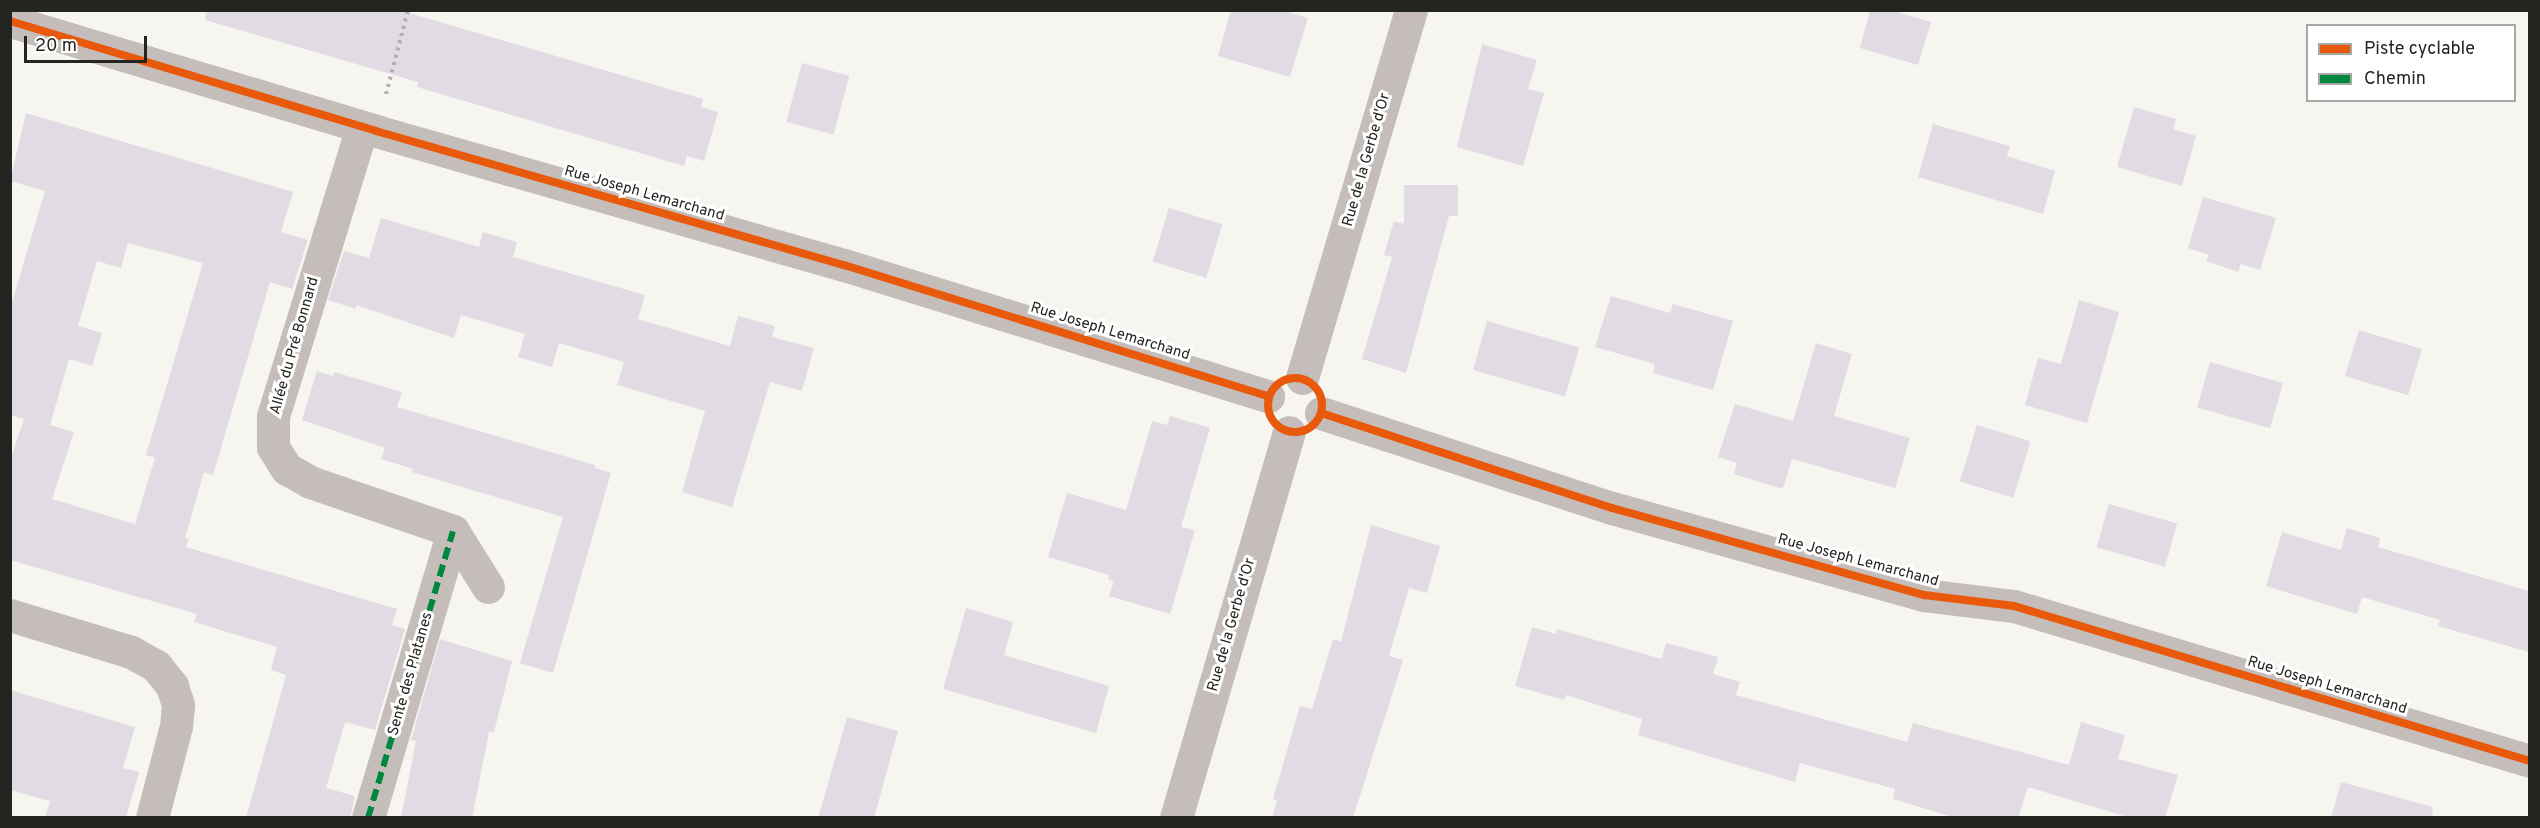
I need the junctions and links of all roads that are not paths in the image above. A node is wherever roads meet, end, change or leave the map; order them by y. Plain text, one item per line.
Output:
1 (1411, 10) edge
2 (10, 21) edge
3 (369, 129) junction
4 (1302, 378) junction
5 (1268, 396) junction
6 (1321, 413) junction
7 (1288, 432) junction
8 (453, 531) junction
9 (488, 587) dead end
10 (10, 615) edge
11 (2529, 761) edge
12 (152, 818) edge
13 (368, 818) edge
14 (1176, 818) edge

1 - 4 street, Rue de la Gerbe d'Or
2 - 3 street, Rue Joseph Lemarchand
3 - 5 street, Rue Joseph Lemarchand
3 - 8 street, Allée du Pré Bonnard
4 - 5 street
4 - 6 street
5 - 7 street
6 - 7 street
6 - 11 street, Rue Joseph Lemarchand
7 - 14 street, Rue de la Gerbe d'Or
8 - 9 street
8 - 13 street, Sente des Platanes
10 - 12 street

